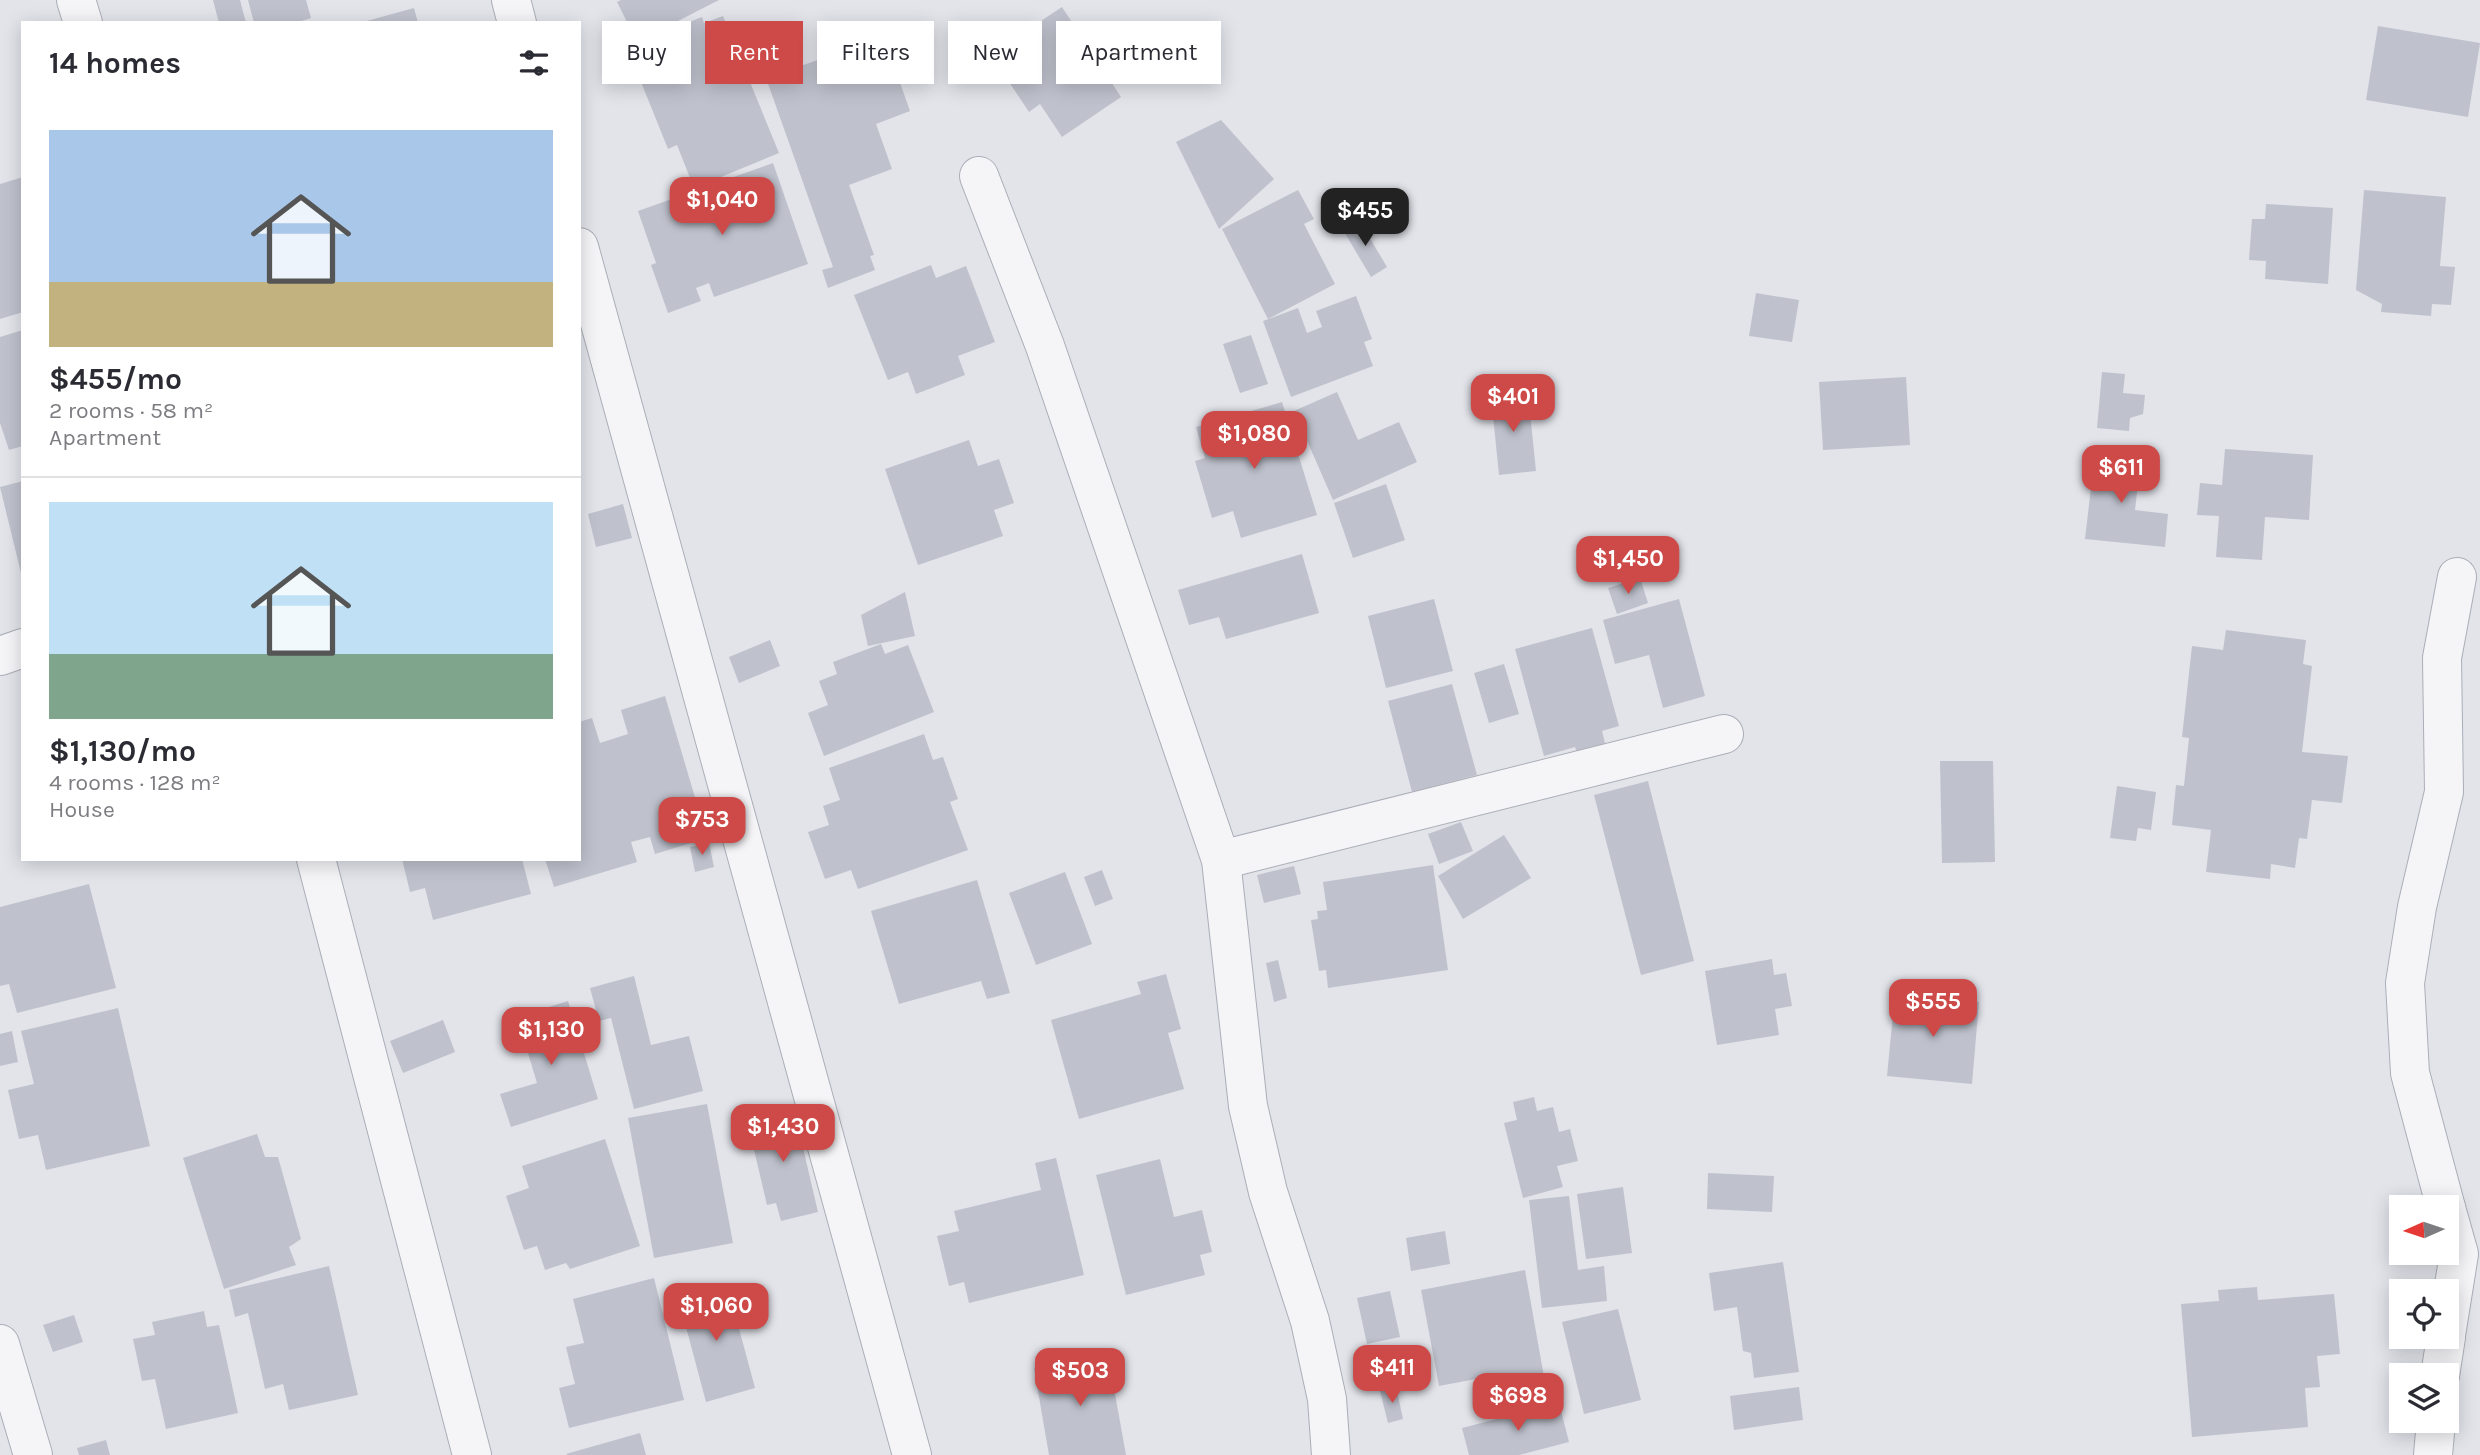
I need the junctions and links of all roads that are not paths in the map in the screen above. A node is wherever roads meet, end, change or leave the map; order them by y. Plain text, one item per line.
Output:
1 (76, 0) edge
2 (511, 0) edge
3 (82, 21) edge
4 (516, 21) edge
5 (979, 176) dead end
6 (581, 254) edge
7 (2456, 577) dead end
8 (21, 649) edge
9 (0, 656) edge
10 (1724, 734) dead end
11 (1221, 860) junction
12 (317, 861) edge
13 (2443, 1195) edge
14 (2459, 1234) edge
15 (2469, 1254) edge
16 (2459, 1290) edge
17 (0, 1344) edge
18 (2435, 1433) edge
19 (33, 1455) edge
20 (472, 1455) edge
21 (912, 1455) edge
22 (1331, 1455) edge
23 (2433, 1455) edge

1 - 3 street
2 - 4 street
5 - 11 street
6 - 21 street
7 - 13 street
8 - 9 street
10 - 11 street
11 - 22 street
12 - 20 street
14 - 15 street
15 - 16 street
17 - 19 street
18 - 23 street

